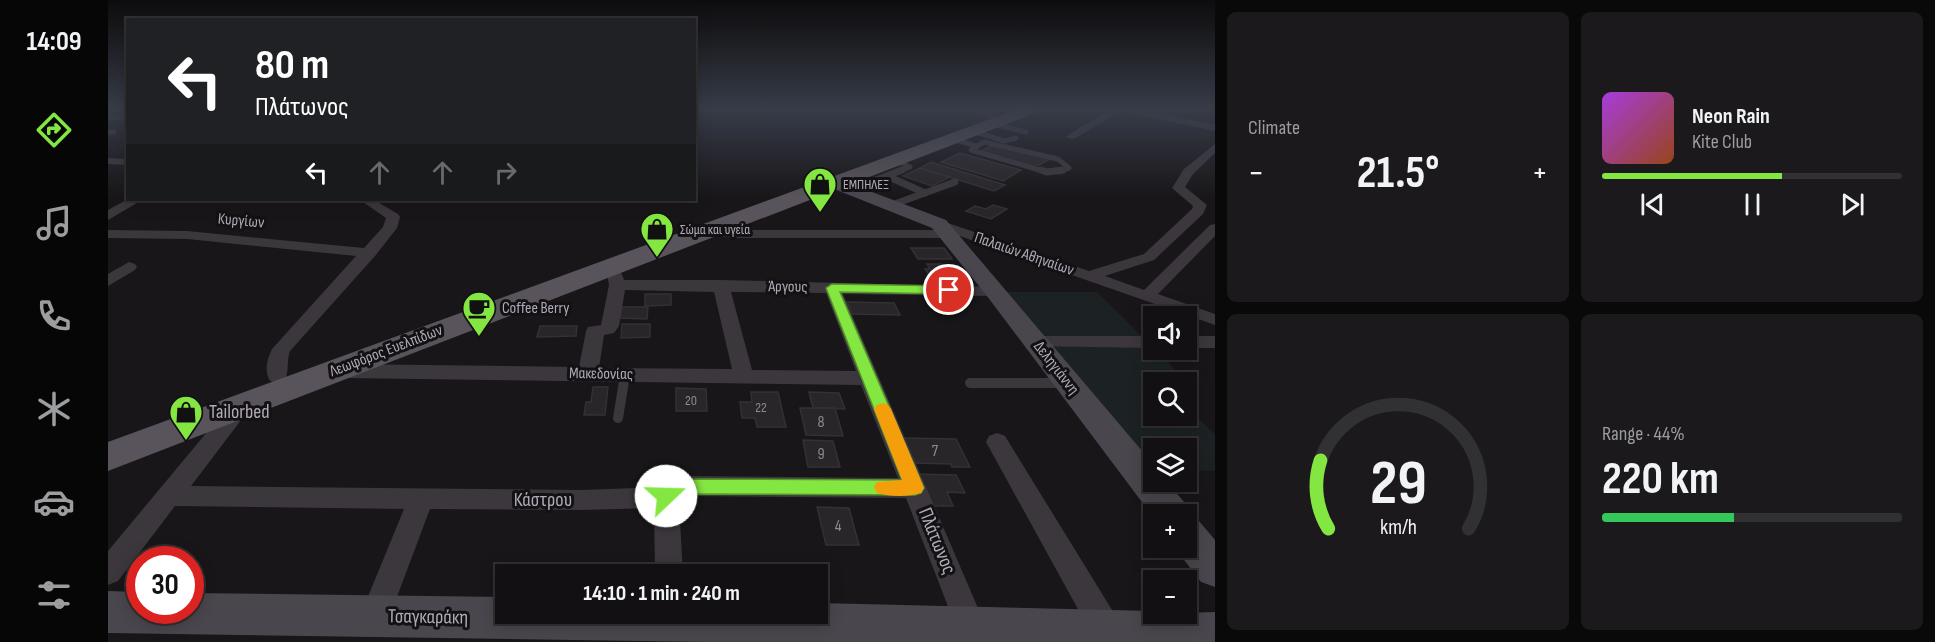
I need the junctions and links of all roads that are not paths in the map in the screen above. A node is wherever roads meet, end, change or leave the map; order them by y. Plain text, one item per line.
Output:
1 (957, 138) edge
2 (963, 138) edge
3 (980, 138) edge
4 (987, 138) edge
5 (1002, 138) edge
6 (1016, 138) dead end
7 (1215, 147) edge
8 (108, 161) edge
9 (126, 162) edge
10 (108, 170) edge
11 (884, 172) junction
12 (955, 182) dead end
13 (835, 183) junction
14 (925, 193) junction
15 (133, 201) edge
16 (368, 201) edge
17 (1208, 205) edge
18 (892, 206) junction
19 (108, 216) edge
20 (1215, 228) edge
21 (712, 229) junction
22 (943, 229) junction
23 (108, 234) edge
24 (370, 253) junction
25 (108, 267) edge
26 (616, 275) junction
27 (1089, 276) junction
28 (108, 281) edge
29 (721, 285) junction
30 (832, 288) junction
31 (995, 291) junction
32 (1147, 296) junction
33 (1215, 320) edge
34 (1036, 342) junction
35 (1143, 342) edge
36 (1197, 342) edge
37 (1215, 342) edge
38 (333, 370) junction
39 (588, 373) junction
40 (625, 375) junction
41 (743, 375) junction
42 (277, 376) junction
43 (870, 378) junction
44 (1068, 382) junction
45 (970, 383) dead end
46 (242, 405) junction
47 (618, 418) dead end
48 (108, 439) edge
49 (997, 442) dead end
50 (108, 457) edge
51 (915, 488) junction
52 (170, 496) junction
53 (666, 496) junction
54 (421, 499) junction
55 (1164, 504) edge
56 (1197, 547) edge
57 (669, 564) edge
58 (1215, 569) edge
59 (108, 572) edge
60 (108, 612) edge
61 (375, 616) junction
62 (828, 623) edge
63 (622, 624) edge
64 (972, 628) junction
65 (573, 631) edge
66 (1107, 631) junction
67 (1215, 634) edge

1 - 42 main road, Λεωφόρος Ευελπίδων
2 - 11 main road, Λεωφόρος Ευελπίδων
3 - 4 lane
5 - 6 lane
7 - 17 street
8 - 9 street
9 - 10 street
11 - 13 main road, Λεωφόρος Ευελπίδων
11 - 14 lane
12 - 14 lane
13 - 18 street, Παλαιών Αθηναίων
13 - 21 main road, Λεωφόρος Ευελπίδων
14 - 18 lane
15 - 19 street
16 - 24 street
17 - 27 street
18 - 22 street, Παλαιών Αθηναίων
20 - 32 street
21 - 22 street
21 - 26 main road, Λεωφόρος Ευελπίδων
22 - 27 street, Παλαιών Αθηναίων
22 - 31 street, Δεληγιάννη
23 - 24 street, Κυργίων
24 - 42 street
25 - 28 street
26 - 29 street, Άργους
26 - 38 main road, Λεωφόρος Ευελπίδων
26 - 39 street
27 - 32 street, Παλαιών Αθηναίων
29 - 30 street, Άργους
29 - 41 street
30 - 31 street, Άργους
30 - 43 street, Πλάτωνος
31 - 34 street, Δεληγιάννη
32 - 33 street, Παλαιών Αθηναίων
34 - 35 street
34 - 44 street, Δεληγιάννη
36 - 37 street
38 - 39 street, Μακεδονίας
38 - 46 main road, Λεωφόρος Ευελπίδων
39 - 40 street, Μακεδονίας
40 - 41 street, Μακεδονίας
40 - 47 lane
41 - 43 street, Μακεδονίας
42 - 48 main road, Λεωφόρος Ευελπίδων
43 - 51 street, Πλάτωνος
44 - 45 lane
44 - 55 street, Δεληγιάννη
46 - 50 main road, Λεωφόρος Ευελπίδων
46 - 52 street
49 - 66 street
51 - 53 street, Κάστρου
51 - 64 street, Πλάτωνος
52 - 54 street, Κάστρου
52 - 59 street
53 - 54 street, Κάστρου
53 - 57 street
54 - 61 street
56 - 58 street
60 - 61 street, Τσαγκαράκη
61 - 65 street, Τσαγκαράκη
62 - 64 street, Τσαγκαράκη
63 - 65 street, Τσαγκαράκη
64 - 66 street, Τσαγκαράκη
66 - 67 street, Τσαγκαράκη

